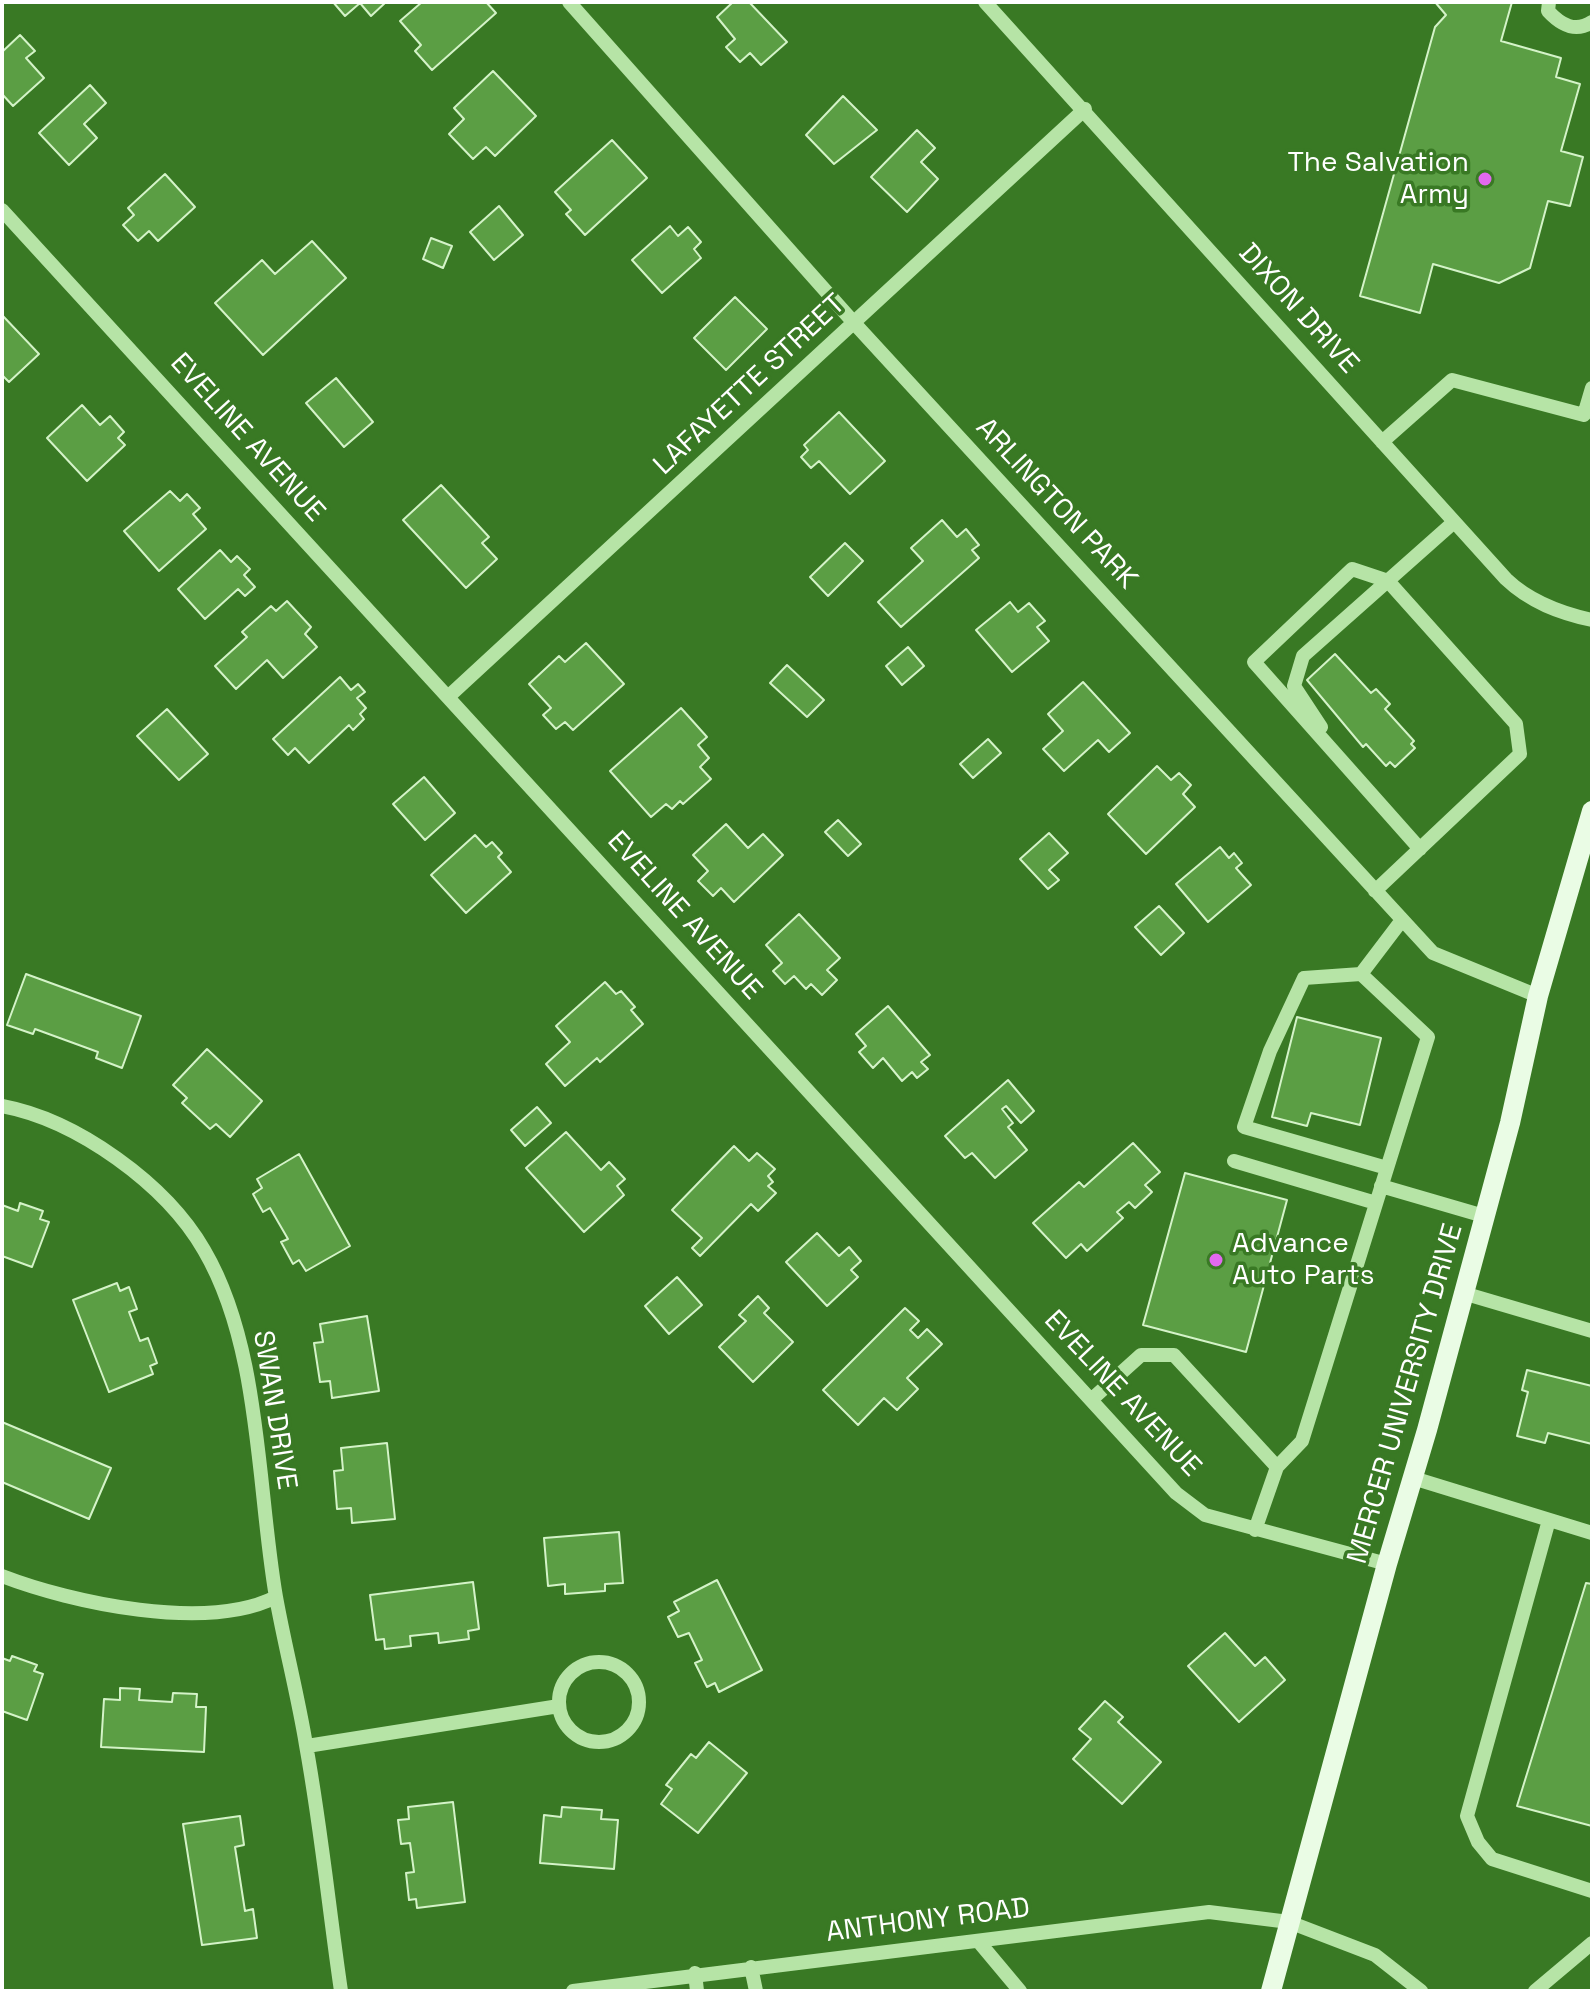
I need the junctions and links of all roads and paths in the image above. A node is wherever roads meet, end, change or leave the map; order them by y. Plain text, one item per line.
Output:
1 (569, 2) edge
2 (985, 2) edge
3 (1549, 2) edge
4 (1592, 22) edge
5 (1085, 109) junction
6 (2, 210) edge
7 (855, 324) junction
8 (1592, 388) edge
9 (1382, 442) junction
10 (1454, 522) junction
11 (1388, 581) junction
12 (1592, 620) edge
13 (448, 697) junction
14 (1349, 771) junction
15 (1592, 811) edge
16 (1420, 849) junction
17 (1375, 891) junction
18 (1402, 920) junction
19 (1361, 974) junction
20 (1538, 996) junction
21 (2, 1106) edge
22 (1234, 1161) dead end
23 (1387, 1168) junction
24 (1381, 1186) junction
25 (1376, 1203) junction
26 (1484, 1216) junction
27 (1463, 1293) junction
28 (1592, 1331) edge
29 (1091, 1400) junction
30 (1277, 1467) junction
31 (1413, 1478) junction
32 (1549, 1520) junction
33 (1255, 1530) junction
34 (1592, 1533) edge
35 (1387, 1564) junction
36 (2, 1576) edge
37 (276, 1597) junction
38 (559, 1706) junction
39 (307, 1746) junction
40 (1592, 1891) edge
41 (1289, 1922) junction
42 (979, 1942) junction
43 (1592, 1943) edge
44 (751, 1967) junction
45 (695, 1973) junction
46 (341, 1991) edge
47 (573, 1991) edge
48 (697, 1991) edge
49 (756, 1991) edge
50 (1020, 1991) edge
51 (1271, 1991) edge
52 (1421, 1991) edge
53 (1535, 1991) edge

1 - 7 street, ARLINGTON PARK
2 - 5 street, DIXON DRIVE
3 - 4 street
5 - 7 street, LAFAYETTE STREET
5 - 9 street, DIXON DRIVE
6 - 13 street, EVELINE AVENUE
7 - 13 street, LAFAYETTE STREET
7 - 17 street, ARLINGTON PARK
8 - 9 street
9 - 10 street, DIXON DRIVE
10 - 11 street
10 - 12 street, DIXON DRIVE
11 - 14 street
11 - 14 street
11 - 16 street
13 - 29 street, EVELINE AVENUE
14 - 16 street
15 - 20 main road, MERCER UNIVERSITY DRIVE
16 - 17 street
17 - 18 street, ARLINGTON PARK
18 - 19 street
18 - 20 street, ARLINGTON PARK
19 - 23 street
19 - 23 street
20 - 26 main road, MERCER UNIVERSITY DRIVE
21 - 37 street, SWAN DRIVE
22 - 25 street
23 - 24 street
24 - 25 street
24 - 26 street
25 - 30 street
26 - 27 main road, MERCER UNIVERSITY DRIVE
27 - 28 street
27 - 31 main road, MERCER UNIVERSITY DRIVE
29 - 30 street
29 - 33 street, EVELINE AVENUE
30 - 33 street
31 - 32 street
31 - 35 main road, MERCER UNIVERSITY DRIVE
32 - 34 street
32 - 40 street
33 - 35 street, EVELINE AVENUE
35 - 41 main road, MERCER UNIVERSITY DRIVE
36 - 37 street
37 - 39 street, SWAN DRIVE
38 - 38 street
38 - 39 street
39 - 46 street, SWAN DRIVE
41 - 42 street, ANTHONY ROAD
41 - 51 main road, MERCER UNIVERSITY DRIVE
41 - 52 street, ANTHONY ROAD
42 - 44 street, ANTHONY ROAD
42 - 50 street
43 - 53 street
44 - 45 street, ANTHONY ROAD
44 - 49 street
45 - 47 street, ANTHONY ROAD
45 - 48 street

